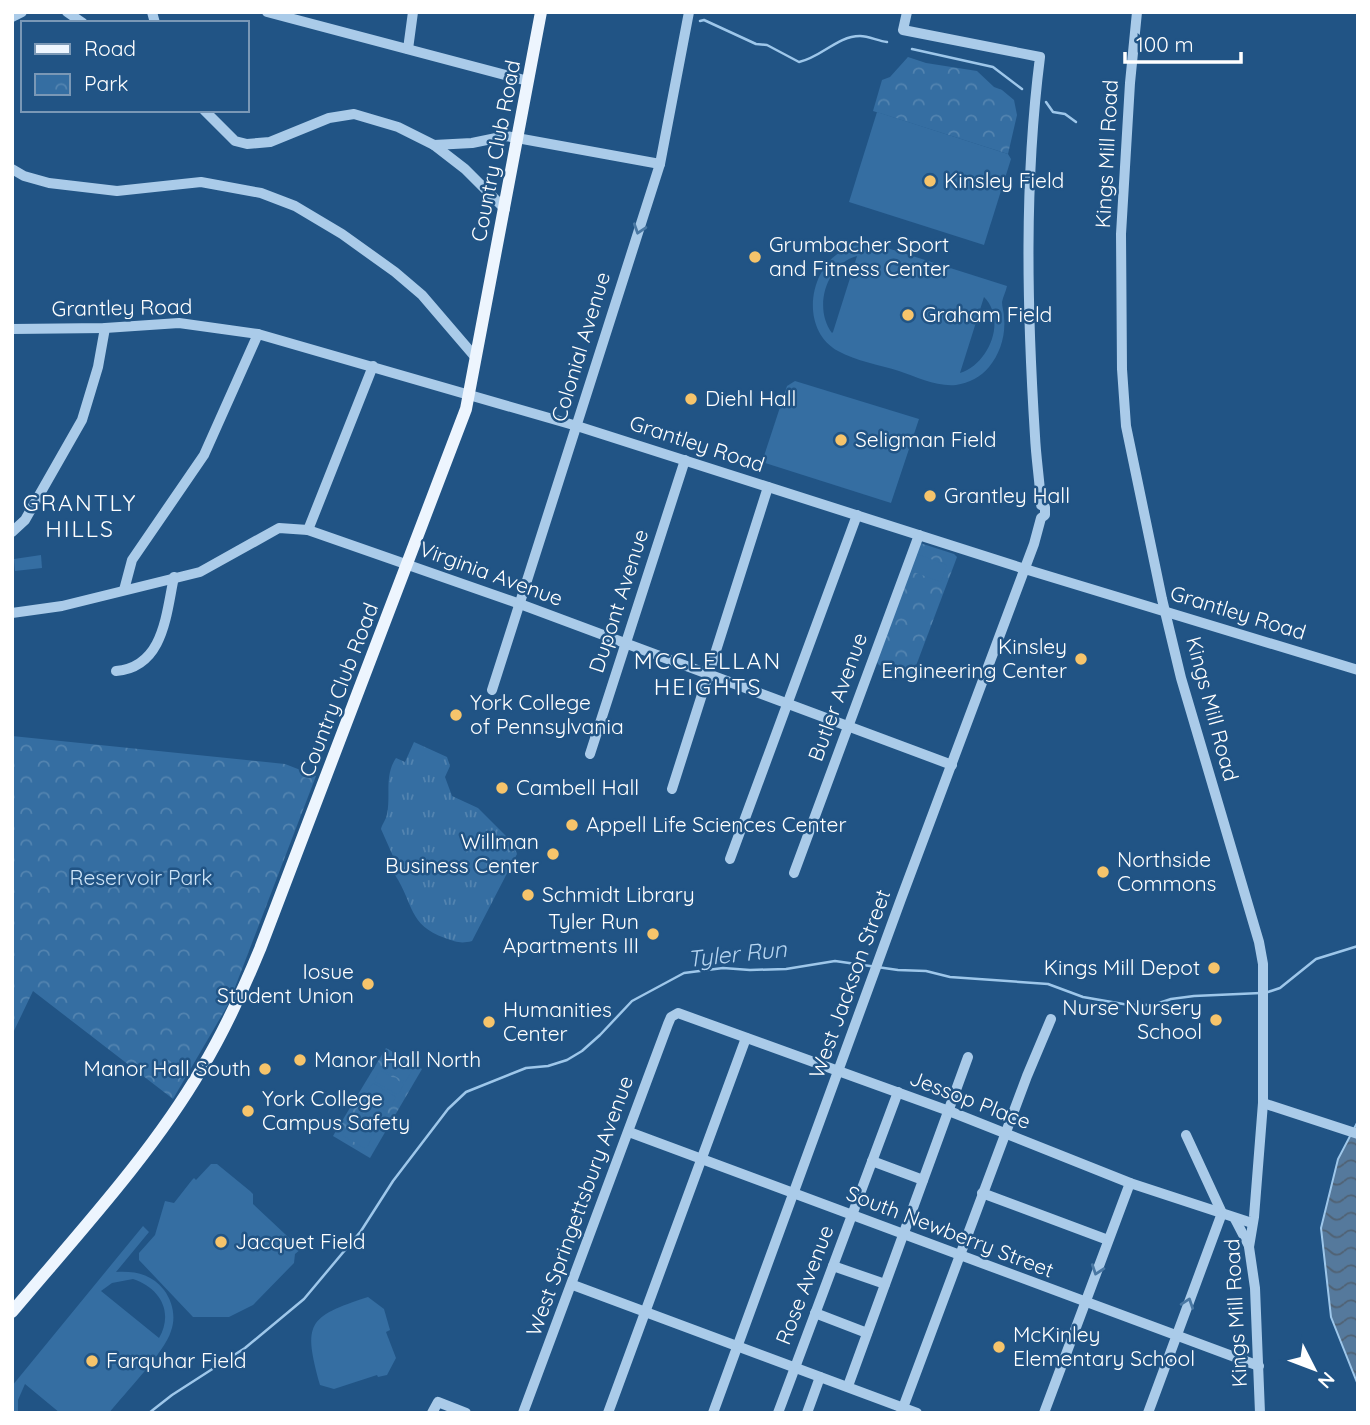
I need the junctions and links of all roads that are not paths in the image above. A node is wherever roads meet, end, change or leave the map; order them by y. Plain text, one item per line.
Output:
1 (22, 12) edge
2 (267, 12) edge
3 (413, 12) edge
4 (541, 12) edge
5 (689, 12) edge
6 (907, 12) edge
7 (1137, 12) edge
8 (12, 17) edge
9 (408, 49) junction
10 (528, 81) junction
11 (206, 112) edge
12 (517, 137) junction
13 (434, 145) junction
14 (660, 164) junction
15 (12, 169) edge
16 (505, 209) junction
17 (105, 328) junction
18 (12, 329) edge
19 (258, 334) junction
20 (476, 358) junction
21 (373, 366) junction
22 (469, 394) junction
23 (577, 426) junction
24 (685, 460) junction
25 (768, 487) junction
26 (857, 515) junction
27 (307, 530) junction
28 (12, 532) edge
29 (919, 535) junction
30 (408, 564) junction
31 (1025, 569) junction
32 (174, 577) junction
33 (124, 590) junction
34 (520, 604) junction
35 (1165, 611) junction
36 (12, 613) edge
37 (626, 645) junction
38 (1358, 670) edge
39 (116, 671) dead end
40 (707, 674) junction
41 (492, 690) dead end
42 (788, 704) junction
43 (848, 726) junction
44 (590, 754) dead end
45 (952, 765) junction
46 (672, 789) dead end
47 (730, 859) dead end
48 (794, 873) dead end
49 (675, 1014) joint
50 (1051, 1019) dead end
51 (747, 1038) junction
52 (968, 1057) dead end
53 (838, 1071) junction
54 (898, 1092) junction
55 (1263, 1103) junction
56 (949, 1111) junction
57 (629, 1132) junction
58 (1005, 1133) junction
59 (1358, 1134) edge
60 (1186, 1135) dead end
61 (701, 1159) junction
62 (872, 1161) junction
63 (923, 1180) junction
64 (1130, 1183) junction
65 (793, 1193) junction
66 (982, 1193) junction
67 (1222, 1213) junction
68 (852, 1215) junction
69 (1235, 1219) junction
70 (1252, 1223) junction
71 (904, 1234) junction
72 (1108, 1240) junction
73 (1250, 1247) junction
74 (959, 1255) junction
75 (833, 1266) junction
76 (885, 1284) junction
77 (573, 1285) junction
78 (1086, 1303) junction
79 (12, 1312) edge
80 (645, 1312) junction
81 (815, 1313) junction
82 (867, 1333) junction
83 (1177, 1337) junction
84 (737, 1346) junction
85 (1259, 1366) junction
86 (794, 1367) junction
87 (820, 1377) junction
88 (848, 1386) junction
89 (902, 1410) edge
90 (432, 1413) edge
91 (466, 1413) edge
92 (523, 1413) edge
93 (608, 1413) edge
94 (713, 1413) edge
95 (778, 1413) edge
96 (807, 1413) edge
97 (917, 1413) edge
98 (1044, 1413) edge
99 (1148, 1413) edge
100 (1260, 1413) edge

1 - 8 street
2 - 9 street
3 - 9 street
4 - 10 main road, Country Club Road
5 - 14 street, Colonial Avenue
6 - 31 street, West Jackson Street
7 - 35 street, Kings Mill Road
9 - 10 street
10 - 12 main road, Country Club Road
11 - 13 street
12 - 13 street
12 - 14 street
12 - 16 main road, Country Club Road
13 - 16 street
14 -> 23 street, Colonial Avenue
15 - 20 street
16 - 20 main road, Country Club Road
17 - 18 street, Grantley Road
17 - 19 street, Grantley Road
17 - 28 street
19 - 21 street, Grantley Road
19 - 33 street
20 - 22 main road, Country Club Road
21 - 22 street, Grantley Road
21 - 27 street
22 - 23 street, Grantley Road
22 - 30 main road, Country Club Road
23 - 24 street, Grantley Road
23 - 34 street, Colonial Avenue
24 - 25 street, Grantley Road
24 - 37 street, Dupont Avenue
25 - 26 street, Grantley Road
25 - 40 street
26 - 29 street, Grantley Road
26 - 42 street
27 - 30 street, Virginia Avenue
27 - 32 street, Virginia Avenue
29 - 31 street, Grantley Road
29 - 43 street, Butler Avenue
30 - 34 street, Virginia Avenue
30 - 79 main road, Country Club Road
31 - 35 street, Grantley Road
31 - 45 street, West Jackson Street
32 - 33 street, Virginia Avenue
32 - 39 street
33 - 36 street, Virginia Avenue
34 - 37 street, Virginia Avenue
34 - 41 street, Colonial Avenue
35 - 38 street, Grantley Road
35 - 55 street, Kings Mill Road
37 - 40 street, Virginia Avenue
37 - 44 street, Dupont Avenue
40 - 42 street, Virginia Avenue
40 - 46 street
42 - 43 street, Virginia Avenue
42 - 47 street
43 - 45 street, Virginia Avenue
43 - 48 street, Butler Avenue
45 - 53 street, West Jackson Street
49 - 51 street, Jessop Place
49 - 57 street, West Springettsbury Avenue
50 - 58 street
51 - 53 street, Jessop Place
51 - 61 street
52 - 56 street
53 - 54 street, Jessop Place
53 - 65 street, West Jackson Street
54 - 56 street, Jessop Place
54 - 62 street, Rose Avenue
55 - 59 street
55 - 70 street, Kings Mill Road
56 - 58 street, Jessop Place
56 - 63 street
57 - 61 street, South Newberry Street
57 - 77 street, West Springettsbury Avenue
58 - 64 street, Jessop Place
58 - 66 street
60 - 67 street
61 - 65 street, South Newberry Street
61 - 80 street
62 - 63 street
62 - 68 street, Rose Avenue
63 - 71 street
64 - 67 street, Jessop Place
64 - 72 street
65 - 68 street, South Newberry Street
65 - 84 street, West Jackson Street
66 - 72 street
66 - 74 street
67 - 69 street, Jessop Place
83 -> 67 street
68 - 71 street, South Newberry Street
68 - 75 street, Rose Avenue
69 - 70 street, Jessop Place
69 - 73 street
70 - 73 street, Kings Mill Road
71 - 74 street, South Newberry Street
71 - 76 street
72 -> 78 street
73 - 85 street, Kings Mill Road
74 - 78 street, South Newberry Street
74 - 89 street
75 - 76 street
75 - 81 street, Rose Avenue
76 - 82 street
77 - 80 street
77 - 92 street, West Springettsbury Avenue
78 - 83 street, South Newberry Street
78 - 98 street
80 - 84 street
80 - 93 street
81 - 82 street
81 - 86 street, Rose Avenue
82 - 88 street
83 - 85 street, South Newberry Street
83 - 99 street
84 - 86 street
84 - 94 street, West Jackson Street
85 - 100 street, Kings Mill Road
86 - 87 street
86 - 95 street, Rose Avenue
87 - 88 street
87 - 96 street
88 - 89 street
89 - 97 street
90 - 91 street

